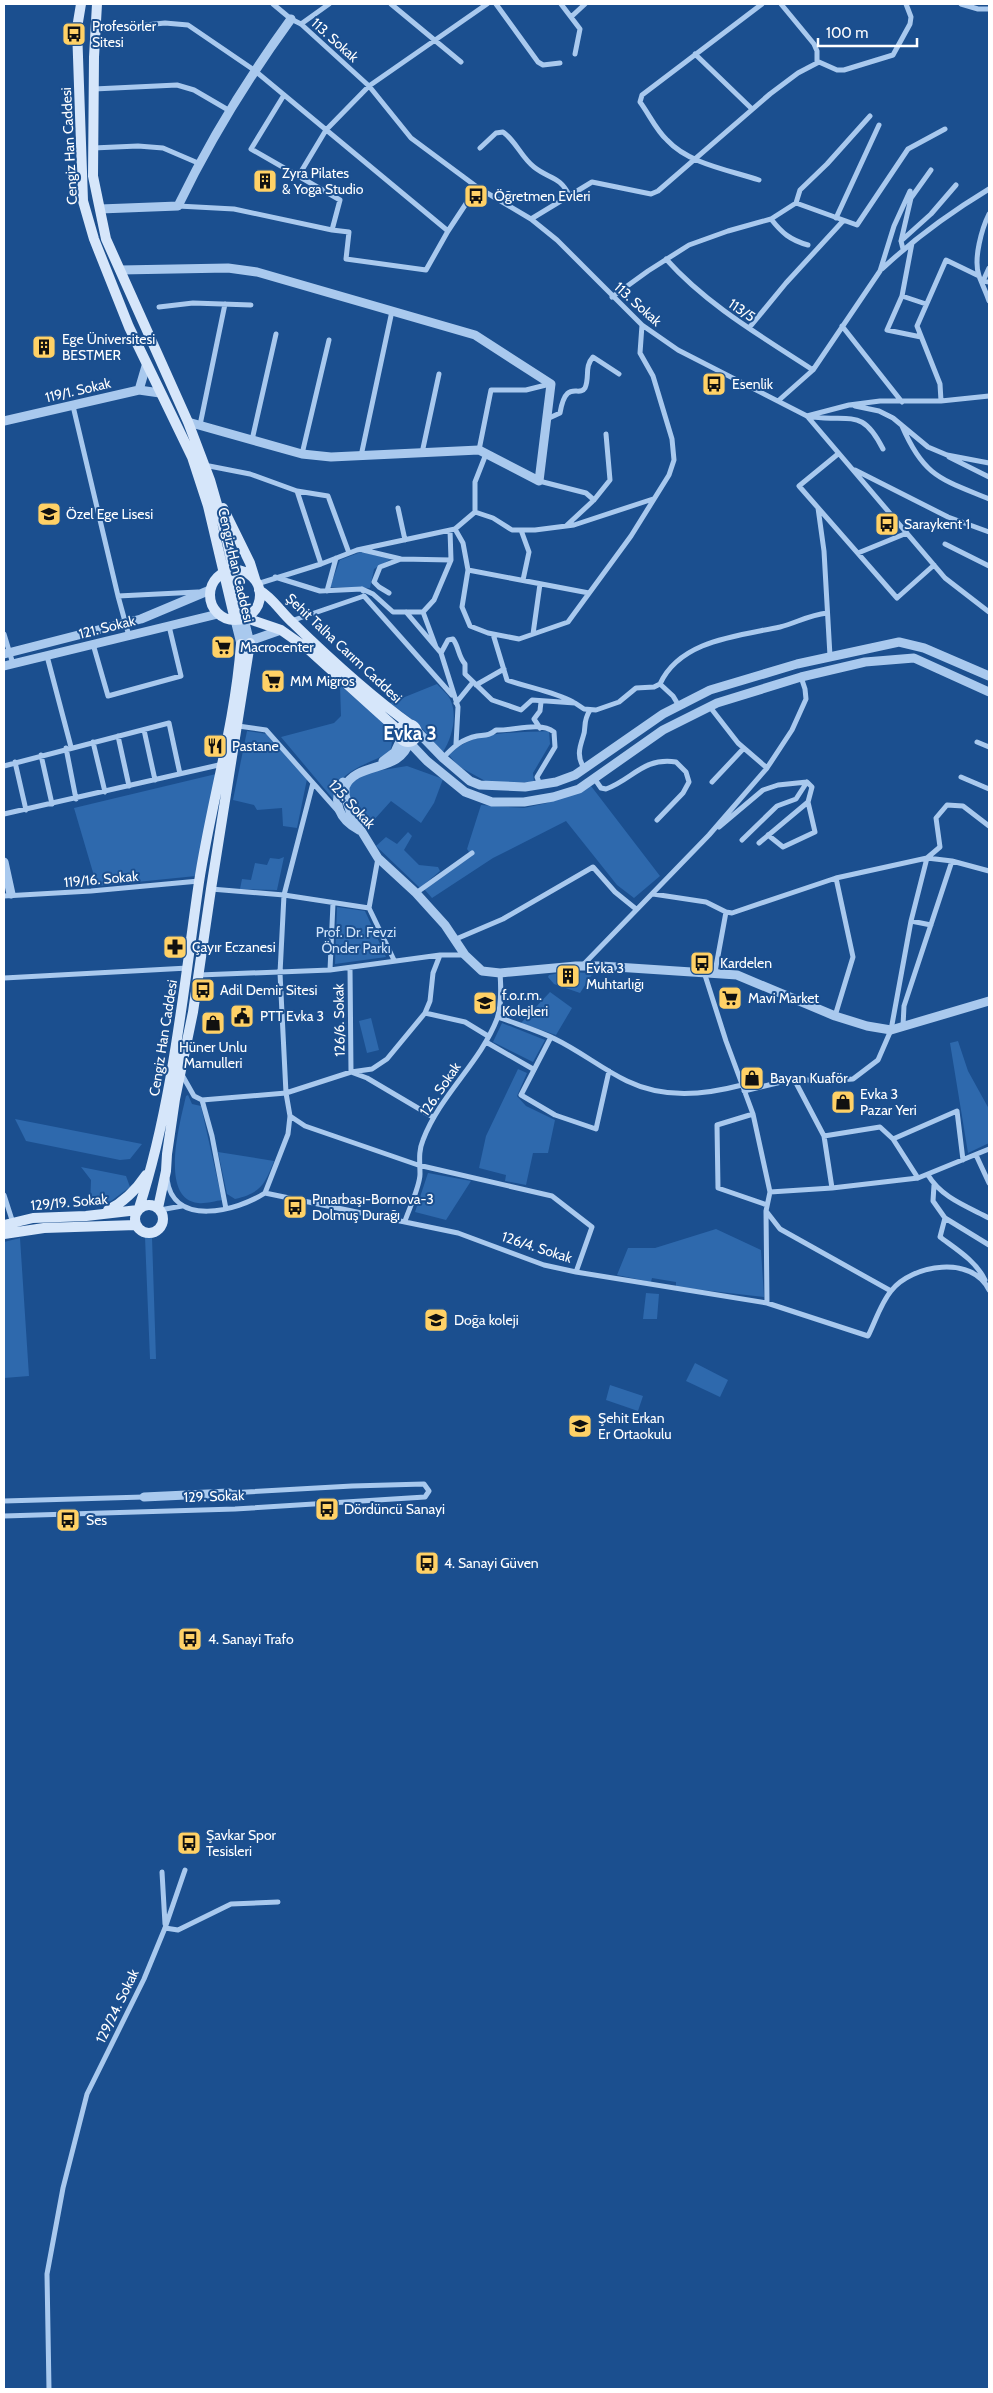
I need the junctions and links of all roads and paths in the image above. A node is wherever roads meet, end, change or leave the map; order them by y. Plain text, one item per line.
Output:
1 (81, 4) edge
2 (97, 4) edge
3 (273, 4) edge
4 (329, 4) edge
5 (392, 4) edge
6 (486, 4) edge
7 (496, 4) edge
8 (561, 4) edge
9 (585, 4) edge
10 (762, 4) edge
11 (781, 4) edge
12 (906, 4) edge
13 (961, 4) edge
14 (989, 9) edge
15 (571, 17) junction
16 (291, 19) junction
17 (300, 24) junction
18 (96, 30) junction
19 (434, 40) junction
20 (575, 54) dead end
21 (695, 54) junction
22 (461, 62) dead end
23 (560, 63) dead end
24 (817, 63) junction
25 (254, 70) junction
26 (369, 86) junction
27 (94, 89) junction
28 (284, 95) junction
29 (752, 109) junction
30 (230, 111) junction
31 (870, 116) dead end
32 (879, 125) dead end
33 (945, 129) dead end
34 (326, 130) junction
35 (93, 148) junction
36 (480, 148) dead end
37 (695, 159) junction
38 (198, 163) junction
39 (931, 170) dead end
40 (299, 176) junction
41 (759, 180) dead end
42 (956, 185) dead end
43 (477, 187) junction
44 (989, 188) edge
45 (910, 191) dead end
46 (569, 195) junction
47 (796, 202) junction
48 (178, 206) junction
49 (100, 209) junction
50 (989, 214) edge
51 (836, 218) junction
52 (531, 219) junction
53 (770, 219) junction
54 (843, 221) junction
55 (332, 230) junction
56 (448, 231) junction
57 (901, 241) junction
58 (912, 243) junction
59 (808, 245) dead end
60 (903, 249) junction
61 (666, 259) junction
62 (989, 268) edge
63 (120, 270) junction
64 (880, 271) junction
65 (979, 276) junction
66 (986, 282) edge
67 (902, 296) junction
68 (612, 297) junction
69 (989, 302) edge
70 (225, 304) junction
71 (926, 304) junction
72 (251, 305) dead end
73 (158, 307) dead end
74 (392, 311) junction
75 (642, 325) junction
76 (842, 326) junction
77 (749, 328) junction
78 (276, 334) dead end
79 (921, 337) junction
80 (329, 340) dead end
81 (146, 366) junction
82 (813, 370) junction
83 (439, 374) dead end
84 (619, 374) dead end
85 (551, 384) junction
86 (139, 390) junction
87 (160, 393) junction
88 (989, 396) edge
89 (778, 401) junction
90 (941, 401) junction
91 (902, 402) junction
92 (73, 406) junction
93 (850, 406) junction
94 (807, 416) junction
95 (547, 419) junction
96 (4, 421) edge
97 (188, 422) junction
98 (200, 425) junction
99 (901, 426) junction
100 (606, 434) dead end
101 (252, 440) junction
102 (883, 449) dead end
103 (482, 452) junction
104 (422, 453) junction
105 (302, 454) junction
106 (838, 454) junction
107 (947, 455) junction
108 (361, 456) junction
109 (989, 463) edge
110 (204, 465) junction
111 (852, 469) junction
112 (989, 477) edge
113 (210, 480) junction
114 (539, 481) junction
115 (297, 491) junction
116 (654, 499) junction
117 (989, 499) edge
118 (594, 500) junction
119 (398, 508) dead end
120 (818, 508) junction
121 (475, 512) junction
122 (566, 526) junction
123 (453, 530) junction
124 (521, 530) junction
125 (989, 532) edge
126 (907, 533) junction
127 (405, 540) junction
128 (945, 544) dead end
129 (360, 550) junction
130 (349, 553) junction
131 (858, 553) junction
132 (336, 558) junction
133 (402, 559) junction
134 (451, 560) junction
135 (321, 564) junction
136 (934, 565) junction
137 (989, 566) edge
138 (468, 570) junction
139 (229, 571) junction
140 (275, 577) junction
141 (523, 580) junction
142 (540, 584) junction
143 (257, 585) junction
144 (379, 587) junction
145 (362, 589) junction
146 (208, 591) junction
147 (327, 591) junction
148 (389, 593) dead end
149 (589, 593) junction
150 (374, 594) junction
151 (118, 596) junction
152 (364, 596) junction
153 (406, 612) junction
154 (423, 612) junction
155 (989, 612) edge
156 (827, 613) junction
157 (218, 614) junction
158 (242, 618) junction
159 (290, 621) junction
160 (126, 623) junction
161 (168, 626) junction
162 (281, 630) junction
163 (4, 634) edge
164 (493, 634) junction
165 (533, 634) junction
166 (129, 636) junction
167 (93, 644) junction
168 (246, 644) junction
169 (437, 648) junction
170 (441, 653) junction
171 (6, 654) edge
172 (47, 656) junction
173 (830, 656) junction
174 (8, 665) edge
175 (794, 665) junction
176 (504, 669) junction
177 (832, 670) junction
178 (976, 670) junction
179 (989, 676) edge
180 (798, 678) junction
181 (474, 684) junction
182 (660, 684) junction
183 (971, 684) junction
184 (989, 692) edge
185 (452, 695) junction
186 (541, 702) junction
187 (456, 703) junction
188 (575, 703) junction
189 (679, 706) junction
190 (710, 707) junction
191 (590, 710) junction
192 (238, 726) junction
193 (413, 727) junction
194 (540, 728) junction
195 (144, 730) junction
196 (118, 736) junction
197 (403, 737) junction
198 (93, 742) junction
199 (977, 742) dead end
200 (456, 744) junction
201 (989, 747) edge
202 (68, 748) junction
203 (744, 748) junction
204 (41, 755) junction
205 (443, 758) junction
206 (15, 762) junction
207 (222, 764) junction
208 (4, 766) edge
209 (584, 768) junction
210 (767, 768) junction
211 (180, 774) junction
212 (961, 777) dead end
213 (594, 778) junction
214 (155, 780) junction
215 (712, 782) dead end
216 (808, 782) junction
217 (313, 783) junction
218 (480, 785) junction
219 (540, 785) junction
220 (129, 786) junction
221 (989, 788) edge
222 (105, 792) junction
223 (477, 798) junction
224 (76, 799) junction
225 (808, 802) junction
226 (52, 804) junction
227 (349, 809) junction
228 (26, 810) junction
229 (339, 812) junction
230 (4, 814) edge
231 (657, 820) dead end
232 (989, 826) edge
233 (360, 830) junction
234 (709, 835) junction
235 (768, 835) junction
236 (742, 840) dead end
237 (759, 843) dead end
238 (472, 853) dead end
239 (378, 858) junction
240 (927, 858) junction
241 (952, 861) junction
242 (4, 862) edge
243 (989, 871) edge
244 (836, 878) junction
245 (199, 881) junction
246 (211, 889) junction
247 (416, 893) junction
248 (653, 894) junction
249 (7, 895) edge
250 (284, 895) junction
251 (333, 903) junction
252 (369, 908) junction
253 (636, 909) junction
254 (726, 912) junction
255 (911, 921) junction
256 (931, 925) junction
257 (456, 939) junction
258 (440, 955) junction
259 (465, 955) junction
260 (394, 960) junction
261 (583, 966) junction
262 (188, 968) junction
263 (350, 968) junction
264 (330, 970) junction
265 (704, 971) junction
266 (715, 972) junction
267 (280, 973) junction
268 (500, 973) junction
269 (199, 975) junction
270 (4, 978) edge
271 (989, 1001) edge
272 (425, 1013) junction
273 (835, 1016) junction
274 (498, 1017) junction
275 (903, 1026) junction
276 (891, 1030) junction
277 (488, 1036) junction
278 (551, 1037) junction
279 (486, 1042) junction
280 (174, 1063) junction
281 (533, 1070) junction
282 (609, 1071) junction
283 (351, 1072) junction
284 (181, 1073) junction
285 (794, 1079) junction
286 (742, 1085) junction
287 (744, 1091) junction
288 (286, 1094) junction
289 (202, 1100) junction
290 (753, 1114) junction
291 (290, 1116) junction
292 (433, 1116) junction
293 (824, 1136) junction
294 (893, 1139) junction
295 (989, 1149) edge
296 (976, 1154) junction
297 (964, 1160) junction
298 (418, 1165) junction
299 (153, 1166) junction
300 (166, 1171) junction
301 (928, 1174) junction
302 (918, 1178) junction
303 (989, 1183) edge
304 (934, 1184) junction
305 (832, 1188) junction
306 (770, 1192) junction
307 (265, 1193) junction
308 (4, 1195) edge
309 (182, 1206) junction
310 (766, 1208) junction
311 (139, 1209) junction
312 (159, 1209) junction
313 (223, 1209) junction
314 (103, 1213) junction
315 (945, 1218) junction
316 (989, 1218) edge
317 (404, 1221) junction
318 (8, 1224) edge
319 (136, 1225) junction
320 (4, 1234) edge
321 (989, 1245) edge
322 (576, 1272) junction
323 (986, 1281) junction
324 (989, 1290) edge
325 (890, 1291) junction
326 (767, 1303) junction
327 (229, 1493) joint
328 (144, 1497) joint
329 (4, 1501) edge
330 (4, 1516) edge
331 (185, 1870) dead end
332 (162, 1872) dead end
333 (278, 1902) dead end
334 (166, 1928) junction
335 (49, 2389) edge

1 - 81 main road, Cengiz Han Caddesi
2 - 18 main road, Cengiz Han Caddesi
3 - 16 street, 113. Sokak
4 - 17 street
5 - 19 street
6 - 19 street
7 - 23 street
8 - 15 street
9 - 15 street
10 - 21 street
11 - 24 street
12 - 24 street
13 - 14 street
15 - 20 street
16 - 17 street, 113. Sokak
16 - 25 street
17 - 26 street, 113. Sokak
18 - 25 street
18 - 27 main road, Cengiz Han Caddesi
19 - 22 street
19 - 26 street
21 - 29 street
21 - 37 street
24 - 29 street
25 - 28 street
25 - 30 street
26 - 34 street
26 - 43 street, 113. Sokak
27 - 30 street
27 - 35 main road, Cengiz Han Caddesi
28 - 34 street
28 - 40 street
29 - 37 street
30 - 38 street
31 - 47 street
32 - 51 street
33 - 54 street
34 - 40 street
34 - 56 street
35 - 38 street
35 - 49 main road, Cengiz Han Caddesi
36 - 46 street
37 - 41 street
37 - 46 street
38 - 48 street
39 - 57 street
40 - 55 street
42 - 57 street
43 - 52 street, 113. Sokak
43 - 56 street
44 - 58 street
45 - 64 street
46 - 52 street
47 - 51 street
47 - 53 street
48 - 49 street
48 - 55 street
49 - 63 main road, Cengiz Han Caddesi
50 - 65 street
51 - 54 street
52 - 68 street, 113. Sokak
53 - 59 street
53 - 61 street
54 - 77 street
55 - 56 street
57 - 60 street
58 - 60 street
58 - 67 street
60 - 64 street
61 - 68 street
61 - 77 street, 113/5
62 - 66 street
63 - 74 street
63 - 97 main road, Cengiz Han Caddesi
64 - 76 street
65 - 66 street
65 - 71 street
66 - 69 street
67 - 71 street
67 - 79 street
68 - 75 street, 113. Sokak
70 - 72 street
70 - 73 street
70 - 98 street
71 - 79 street
74 - 85 street
74 - 108 street
75 - 89 street, 113. Sokak
75 - 116 street
76 - 82 street
76 - 91 street
77 - 82 street, 113/5
78 - 101 street
79 - 90 street
80 - 105 street
81 - 86 street
81 - 87 main road, Cengiz Han Caddesi
82 - 89 street
83 - 104 street
84 - 95 street
85 - 95 street
85 - 103 street
86 - 87 street, 119/1. Sokak
86 - 92 street, 119/1. Sokak
87 - 139 main road, Cengiz Han Caddesi
88 - 90 street
89 - 94 street, 113. Sokak
90 - 91 street
91 - 93 street
92 - 96 street, 119/1. Sokak
92 - 151 street
93 - 94 street
93 - 99 street
94 - 102 street
94 - 106 street, 113. Sokak
95 - 114 street
97 - 98 street
97 - 110 main road, Cengiz Han Caddesi
98 - 101 street
99 - 107 street
99 - 117 street
100 - 118 street
101 - 105 street
103 - 104 street
103 - 114 street
103 - 121 street
104 - 108 street
105 - 108 street
106 - 111 street, 113. Sokak
106 - 120 street
107 - 109 street
107 - 112 street
110 - 113 main road, Cengiz Han Caddesi
110 - 115 street
111 - 125 street
111 - 126 street, 113. Sokak
113 - 139 main road, Cengiz Han Caddesi
113 - 143 main road
114 - 118 street
115 - 130 street
115 - 135 street
116 - 122 street
116 - 149 street
118 - 122 street
119 - 127 street
120 - 131 street
120 - 156 street
121 - 123 street
121 - 124 street
122 - 124 street
123 - 127 street
123 - 134 street
123 - 138 street
124 - 141 street
126 - 131 street
126 - 136 street, 113. Sokak
127 - 129 street
128 - 137 street
129 - 130 street
129 - 133 street
130 - 132 street
131 - 136 street
132 - 135 street
132 - 147 street
133 - 134 street
133 - 144 street
134 - 154 street
135 - 140 street
136 - 155 street, 113. Sokak
138 - 141 street
138 - 164 street
139 - 143 main road
139 - 146 main road, 121. Sokak
139 - 158 main road, Cengiz Han Caddesi
140 - 143 street
140 - 147 street
141 - 142 street
142 - 149 street
142 - 165 street
143 - 158 main road
143 - 159 main road, Şehit Talha Carım Caddesi
144 - 148 street
144 - 150 street
145 - 147 street
145 - 150 street
145 - 152 street
146 - 151 street, 121. Sokak
146 - 157 main road
146 - 160 street, 121. Sokak
149 - 165 street
150 - 153 street
151 - 160 street
152 - 159 street
152 - 185 street
153 - 154 street
153 - 169 street
154 - 169 street
156 - 173 street
156 - 182 street
157 - 158 main road
157 - 161 street, 121. Sokak
158 - 162 main road, Şehit Talha Carım Caddesi
158 - 168 street, Cengiz Han Caddesi
159 - 193 main road, Şehit Talha Carım Caddesi
160 - 166 street
160 - 171 street, 121. Sokak
161 - 166 street, 121. Sokak
161 - 167 street
162 - 168 street
162 - 197 main road, Şehit Talha Carım Caddesi
163 - 171 street
164 - 165 street
164 - 176 street
166 - 167 street, 121. Sokak
167 - 172 street, 121. Sokak
168 - 192 main road, Cengiz Han Caddesi
168 - 207 main road, Cengiz Han Caddesi
169 - 170 street
170 - 181 street
170 - 185 street
171 - 174 street
172 - 174 street, 121. Sokak
172 - 202 street
173 - 175 street, Şehit Talha Carım Caddesi
173 - 177 street
173 - 178 street, Şehit Talha Carım Caddesi
175 - 180 street
175 - 189 street, Şehit Talha Carım Caddesi
176 - 181 street
176 - 188 street
177 - 180 street, Şehit Talha Carım Caddesi
177 - 183 street, Şehit Talha Carım Caddesi
178 - 179 street, Şehit Talha Carım Caddesi
178 - 183 street
180 - 190 street, Şehit Talha Carım Caddesi
180 - 210 street
181 - 186 street
181 - 187 street
182 - 189 street
182 - 191 street
183 - 184 street, Şehit Talha Carım Caddesi
185 - 187 street
186 - 188 street
186 - 194 street
187 - 200 street
188 - 191 street
189 - 209 street, Şehit Talha Carım Caddesi
190 - 203 street
190 - 213 street, Şehit Talha Carım Caddesi
191 - 209 street
192 - 217 street, 125. Sokak
192 - 246 main road, Cengiz Han Caddesi
193 - 197 main road
193 - 197 main road
193 - 205 street, Şehit Talha Carım Caddesi
194 - 200 street
194 - 219 street
195 - 196 street
195 - 211 street
195 - 214 street
196 - 198 street
196 - 220 street
197 - 223 street, Şehit Talha Carım Caddesi
197 - 227 street
197 - 229 street
198 - 202 street
198 - 222 street
199 - 201 street
200 - 205 street
202 - 204 street
202 - 224 street
203 - 210 street
203 - 215 street
204 - 206 street
204 - 226 street
205 - 218 street, Şehit Talha Carım Caddesi
206 - 208 street
206 - 228 street
207 - 211 street
207 - 245 main road, Cengiz Han Caddesi
209 - 219 street, Şehit Talha Carım Caddesi
210 - 234 street
211 - 214 street
212 - 221 street
213 - 223 street, Şehit Talha Carım Caddesi
213 - 231 street
214 - 220 street
216 - 225 street
216 - 234 street
216 - 236 street
217 - 229 street, 125. Sokak
217 - 250 street
218 - 219 street, Şehit Talha Carım Caddesi
218 - 223 street
220 - 222 street
222 - 224 street
224 - 226 street
225 - 235 street
225 - 235 street
226 - 228 street
227 - 229 street
227 - 233 street
228 - 230 street
229 - 233 street, 125. Sokak
232 - 240 street
233 - 239 street, 125. Sokak
234 - 248 street
235 - 237 street
238 - 247 street
239 - 247 street, 125. Sokak
239 - 252 street
240 - 241 street
240 - 244 street
240 - 255 street
241 - 243 street
241 - 256 street
242 - 249 street
244 - 254 street
244 - 273 street
245 - 249 street, 119/16. Sokak
245 - 262 main road, Cengiz Han Caddesi
246 - 250 street
246 - 269 main road, Cengiz Han Caddesi
247 - 257 street, 125. Sokak
248 - 253 street
248 - 254 street
250 - 251 street
250 - 267 street
251 - 252 street
251 - 264 street
252 - 260 street
253 - 257 street
253 - 261 street
254 - 266 street
255 - 256 street
255 - 276 street
256 - 275 street
257 - 259 street, 125. Sokak
258 - 259 street
258 - 260 street
258 - 272 street
259 - 268 street, 125. Sokak
260 - 263 street
261 - 265 street
261 - 268 street
262 - 270 street
262 - 280 main road, Cengiz Han Caddesi
263 - 264 street
263 - 283 street, 126/6. Sokak
264 - 267 street
265 - 266 street
265 - 286 street
266 - 273 street
267 - 269 street
267 - 288 street
268 - 274 street, 126. Sokak
269 - 284 main road, Cengiz Han Caddesi
271 - 275 street
272 - 277 street
272 - 283 street
273 - 276 street
274 - 277 street, 126. Sokak
274 - 278 street
275 - 276 street
276 - 285 street
277 - 279 street, 126. Sokak
278 - 281 street
278 - 282 street
279 - 281 street
279 - 292 street, 126. Sokak
280 - 284 street
280 - 299 main road, Cengiz Han Caddesi
281 - 282 street
282 - 286 street
283 - 288 street
283 - 292 street
284 - 289 street
284 - 300 main road, Cengiz Han Caddesi
285 - 287 street
285 - 293 street
286 - 287 street
287 - 290 street
288 - 289 street
288 - 291 street
289 - 313 street
290 - 306 street
290 - 310 street
291 - 298 street
291 - 307 street
292 - 298 street, 126. Sokak
293 - 294 street
293 - 305 street
294 - 297 street
294 - 302 street
295 - 296 street
296 - 297 street
296 - 303 street
297 - 301 street
298 - 317 street, 126. Sokak
298 - 322 street
299 - 311 main road, Cengiz Han Caddesi
299 - 314 main road
300 - 309 street
300 - 312 main road, Cengiz Han Caddesi
301 - 302 street
301 - 304 street
302 - 305 street
304 - 315 street
304 - 316 street
305 - 306 street
306 - 310 street
307 - 313 street
307 - 317 street, 126/4. Sokak
308 - 318 street
309 - 312 street
309 - 313 street
310 - 325 street
310 - 326 street
311 - 312 main road
311 - 314 main road, 129/19. Sokak
311 - 319 main road
312 - 319 main road
314 - 318 main road, 129/19. Sokak
315 - 321 street
315 - 323 street
317 - 322 street, 126/4. Sokak
319 - 320 main road, 129/19. Sokak
322 - 326 street, 126/4. Sokak
323 - 324 street
323 - 325 street, 126/4. Sokak
325 - 326 street, 126/4. Sokak
327 - 328 street, 129. Sokak
327 - 330 street, 129. Sokak
328 - 329 street, 129. Sokak
331 - 334 street, 129/24. Sokak
332 - 334 street, 129/24. Sokak
333 - 334 street
334 - 335 street, 129/24. Sokak

